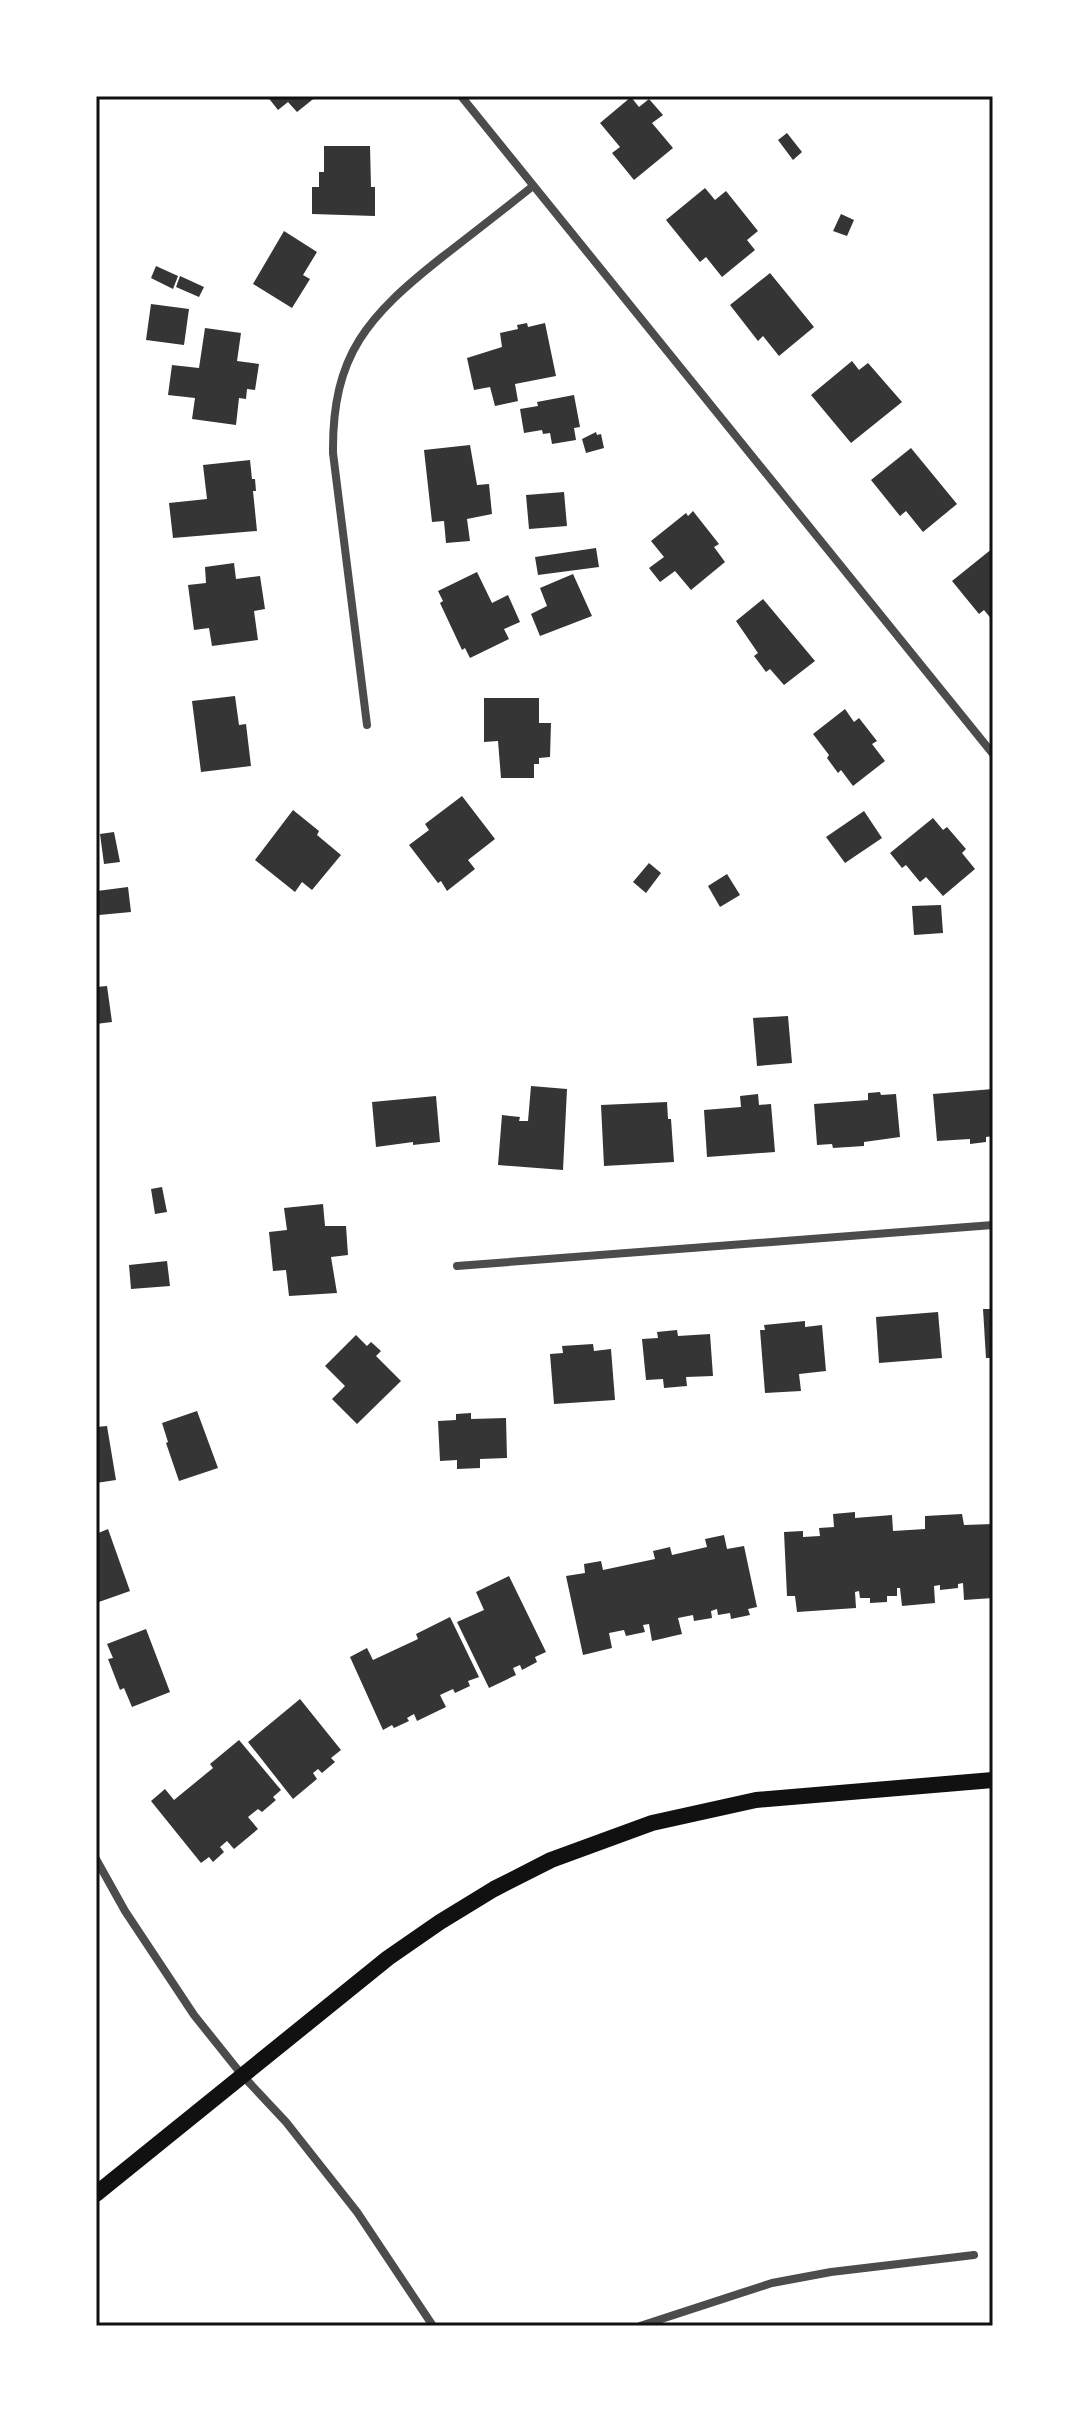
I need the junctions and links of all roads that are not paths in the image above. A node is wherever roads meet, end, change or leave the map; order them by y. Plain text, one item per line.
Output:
1 (461, 96) edge
2 (533, 186) junction
3 (367, 725) dead end
4 (993, 754) edge
5 (993, 1225) edge
6 (457, 1266) dead end
7 (993, 1780) edge
8 (96, 1859) edge
9 (242, 2075) junction
10 (96, 2194) edge
11 (974, 2255) dead end
12 (433, 2326) edge
13 (640, 2326) edge

1 - 2 street
2 - 3 street
2 - 4 street
5 - 6 street
7 - 9 main road
8 - 9 street
9 - 10 main road
9 - 12 street
11 - 13 street

